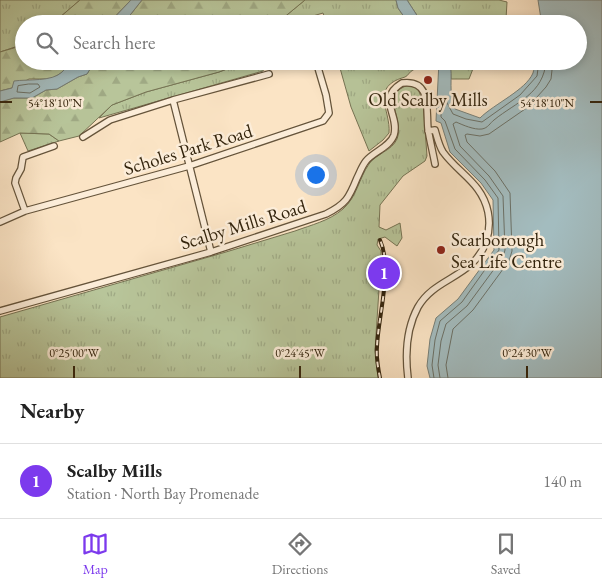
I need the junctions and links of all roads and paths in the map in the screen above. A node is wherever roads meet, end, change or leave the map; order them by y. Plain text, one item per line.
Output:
1 (319, 70) edge
2 (269, 74) dead end
3 (173, 100) junction
4 (428, 131) junction
5 (83, 137) dead end
6 (54, 146) dead end
7 (435, 164) dead end
8 (189, 166) junction
9 (25, 211) junction
10 (0, 222) edge
11 (211, 252) junction
12 (0, 311) edge
13 (408, 378) edge

1 - 8 street, Scholes Park Road
2 - 3 street
3 - 5 street
3 - 8 street
4 - 7 street, Scalby Mills Road
4 - 11 street, Scalby Mills Road
4 - 13 street
6 - 9 street
8 - 9 street, Scholes Park Road
8 - 11 street
9 - 10 street, Scholes Park Road
11 - 12 street, Scalby Mills Road

